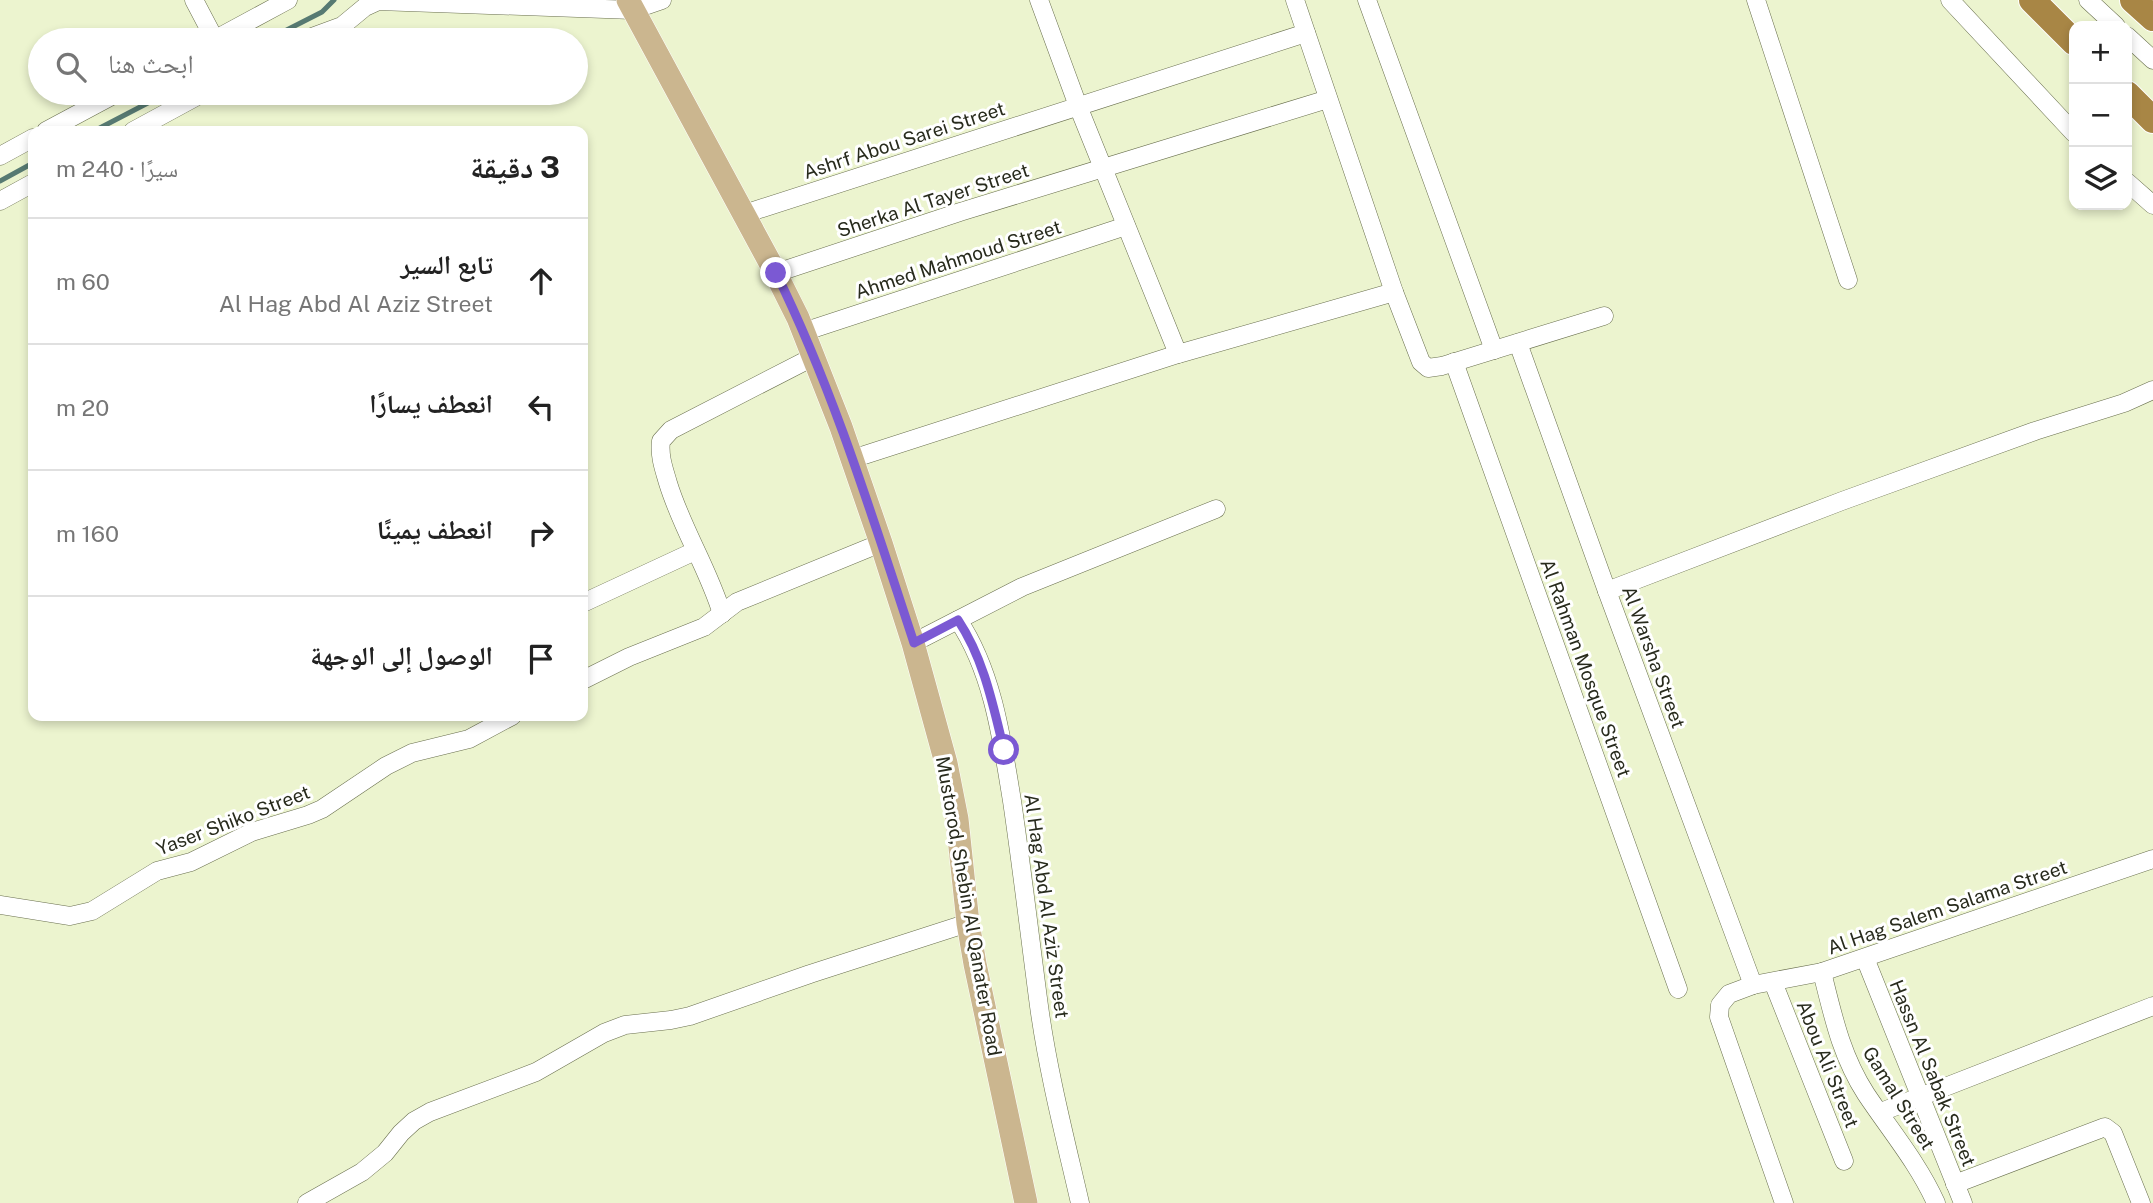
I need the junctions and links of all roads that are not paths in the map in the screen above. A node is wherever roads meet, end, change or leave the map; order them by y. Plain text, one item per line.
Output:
1 (194, 0) edge
2 (288, 0) edge
3 (1039, 0) edge
4 (1295, 0) edge
5 (1367, 0) edge
6 (1756, 0) edge
7 (1950, 0) edge
8 (2088, 0) edge
9 (2133, 0) edge
10 (363, 2) edge
11 (643, 4) edge
12 (2036, 4) edge
13 (2153, 18) edge
14 (2111, 21) edge
15 (209, 28) edge
16 (237, 28) edge
17 (337, 28) edge
18 (1306, 33) junction
19 (2069, 37) edge
20 (2132, 41) edge
21 (2153, 60) edge
22 (1328, 99) junction
23 (2132, 99) edge
24 (95, 105) edge
25 (181, 105) edge
26 (1078, 106) junction
27 (2153, 120) edge
28 (55, 126) edge
29 (142, 126) edge
30 (2069, 128) edge
31 (28, 141) edge
32 (0, 156) edge
33 (1103, 168) junction
34 (28, 186) edge
35 (2132, 186) edge
36 (0, 201) edge
37 (2153, 205) edge
38 (744, 215) junction
39 (1126, 226) junction
40 (776, 273) junction
41 (1848, 281) dead end
42 (1394, 292) junction
43 (1604, 316) dead end
44 (803, 332) junction
45 (1518, 343) junction
46 (1494, 350) junction
47 (1178, 354) junction
48 (813, 357) junction
49 (1454, 362) junction
50 (2153, 390) edge
51 (852, 458) junction
52 (1216, 509) dead end
53 (881, 544) junction
54 (695, 551) junction
55 (1606, 590) junction
56 (588, 601) edge
57 (722, 614) junction
58 (953, 622) junction
59 (919, 641) junction
60 (588, 678) edge
61 (503, 721) edge
62 (2153, 859) edge
63 (0, 905) edge
64 (968, 923) junction
65 (1865, 958) junction
66 (1822, 972) junction
67 (1773, 982) junction
68 (1753, 985) junction
69 (1678, 989) dead end
70 (2153, 1006) edge
71 (1920, 1097) junction
72 (1881, 1112) junction
73 (1844, 1161) dead end
74 (1955, 1184) junction
75 (307, 1203) edge
76 (1026, 1203) edge
77 (1080, 1203) edge
78 (1784, 1203) edge
79 (1936, 1203) edge
80 (1962, 1203) edge
81 (2141, 1203) edge

1 - 15 street
2 - 16 street
3 - 26 street
4 - 18 street
5 - 46 street
6 - 41 street
7 - 30 street
8 - 14 street
9 - 13 highway
10 - 11 street
10 - 17 street
11 - 38 main road, Mustorod, Shebin Al Qanater Road
12 - 19 highway
18 - 22 street
18 - 26 street, Ashrf Abou Sarei Street
20 - 21 street
22 - 33 street, Sherka Al Tayer Street
22 - 42 street
23 - 27 highway
24 - 28 street
25 - 29 street
26 - 33 street
26 - 38 street, Ashrf Abou Sarei Street
31 - 32 street
33 - 39 street
33 - 40 street, Sherka Al Tayer Street
34 - 36 street
35 - 37 street
38 - 40 main road, Mustorod, Shebin Al Qanater Road
39 - 44 street, Ahmed Mahmoud Street
39 - 47 street
40 - 44 main road, Mustorod, Shebin Al Qanater Road
42 - 47 street
42 - 49 street
43 - 45 street
44 - 48 main road, Mustorod, Shebin Al Qanater Road
45 - 46 street
45 - 55 street, Al Warsha Street
46 - 49 street
47 - 51 street
48 - 51 main road, Mustorod, Shebin Al Qanater Road
48 - 54 street
49 - 69 street, Al Rahman Mosque Street
50 - 55 street
51 - 53 main road, Mustorod, Shebin Al Qanater Road
52 - 58 street
53 - 57 street
53 - 59 main road, Mustorod, Shebin Al Qanater Road
54 - 56 street
54 - 57 street
55 - 68 street, Al Warsha Street
57 - 60 street
58 - 59 street
58 - 77 street, Al Hag Abd Al Aziz Street
59 - 64 main road, Mustorod, Shebin Al Qanater Road
61 - 63 street, Yaser Shiko Street
62 - 65 street, Al Hag Salem Salama Street
64 - 75 street
64 - 76 main road, Mustorod, Shebin Al Qanater Road
65 - 66 street, Al Hag Salem Salama Street
65 - 71 street, Hassn Al Sabak Street
66 - 67 street, Al Hag Salem Salama Street
66 - 72 street, Gamal Street
67 - 68 street, Al Hag Salem Salama Street
67 - 73 street, Abou Ali Street
68 - 78 street
70 - 71 street
71 - 72 street
71 - 74 street, Hassn Al Sabak Street
72 - 79 street, Gamal Street
74 - 80 street, Hassn Al Sabak Street
74 - 81 street

